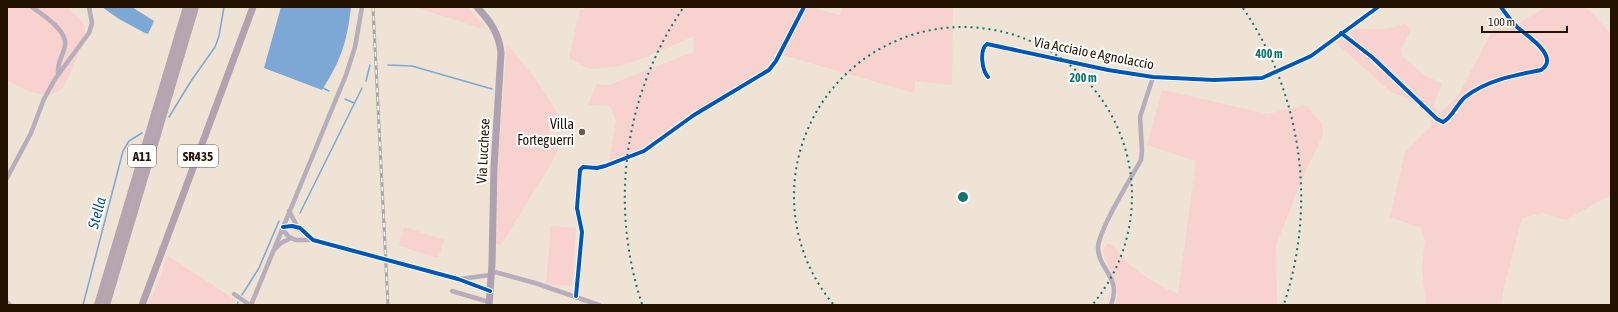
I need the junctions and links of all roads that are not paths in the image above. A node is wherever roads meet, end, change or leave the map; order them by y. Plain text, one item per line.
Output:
1 (32, 7) edge
2 (90, 7) edge
3 (187, 7) edge
4 (195, 7) edge
5 (253, 7) edge
6 (362, 7) edge
7 (477, 7) edge
8 (804, 7) edge
9 (1378, 7) edge
10 (1501, 7) edge
11 (1341, 33) junction
12 (58, 73) junction
13 (988, 77) dead end
14 (1153, 77) junction
15 (7, 178) edge
16 (289, 211) junction
17 (282, 228) junction
18 (298, 228) junction
19 (291, 238) junction
20 (313, 240) junction
21 (272, 252) junction
22 (375, 257) tunnel mouth
23 (393, 262) tunnel mouth
24 (491, 273) junction
25 (458, 279) junction
26 (452, 291) dead end
27 (490, 291) junction
28 (234, 294) dead end
29 (576, 296) junction
30 (7, 302) edge
31 (489, 304) edge
32 (10, 305) edge
33 (98, 305) edge
34 (106, 305) edge
35 (142, 305) edge
36 (250, 305) edge
37 (600, 305) edge
38 (1111, 305) edge

1 - 12 street
2 - 12 street
3 - 33 highway, A11
4 - 34 highway, A11
5 - 35 main road, SR435
6 - 16 street
7 - 24 street, Via Lucchese
8 - 29 street
9 - 11 street, Via Acciaio e Agnolaccio
10 - 11 street
11 - 14 street, Via Acciaio e Agnolaccio
12 - 15 street
13 - 14 street, Via Acciaio e Agnolaccio
14 - 38 street, Via Acciaio e Agnolaccio
16 - 17 street
16 - 18 street
17 - 18 street
17 - 19 street
17 - 21 street
18 - 20 street
19 - 20 street
19 - 21 street
20 - 22 street
21 - 36 street
23 - 25 street
24 - 25 street
24 - 27 street, Via Lucchese
24 - 29 street
25 - 27 street
26 - 31 street
27 - 31 street, Via Lucchese
28 - 36 street
29 - 37 street
30 - 32 street

